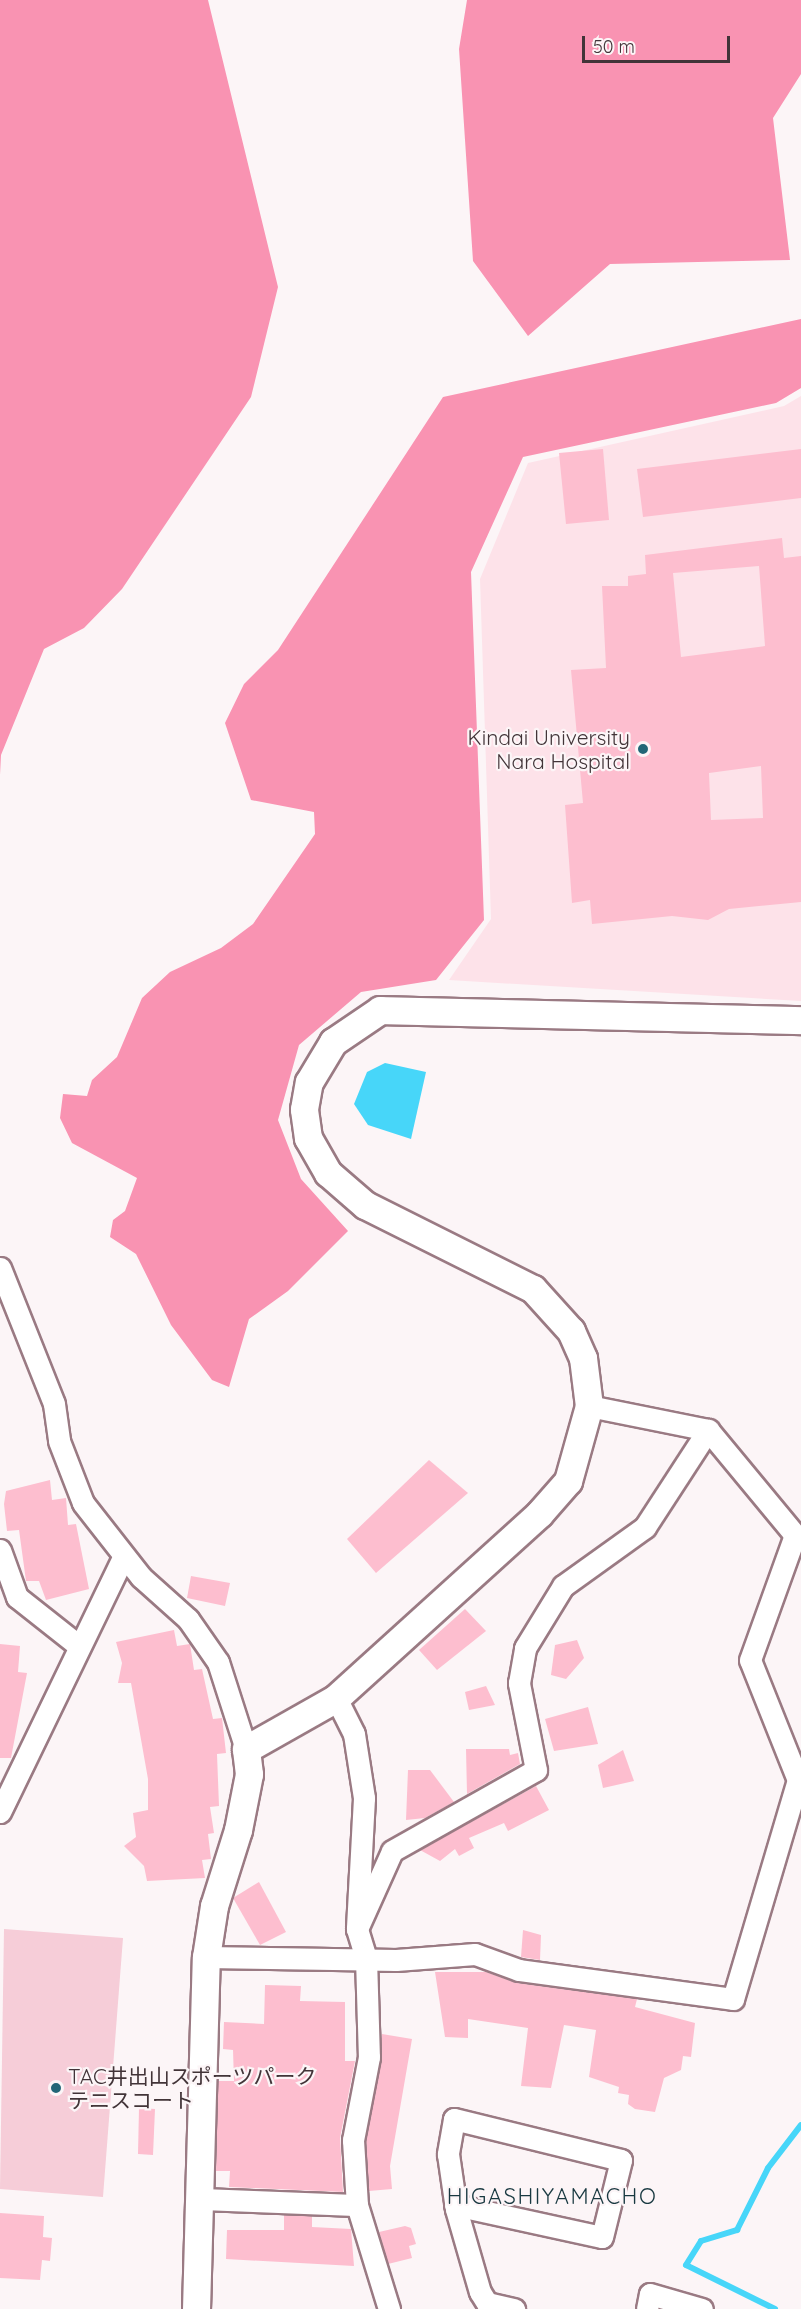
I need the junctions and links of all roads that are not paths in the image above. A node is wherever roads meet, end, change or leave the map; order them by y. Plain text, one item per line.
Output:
1 (801, 1020) edge
2 (0, 1268) edge
3 (589, 1406) junction
4 (708, 1430) junction
5 (0, 1550) edge
6 (124, 1556) junction
7 (79, 1646) junction
8 (336, 1698) junction
9 (246, 1749) junction
10 (0, 1812) edge
11 (357, 1929) junction
12 (206, 1957) junction
13 (366, 1958) junction
14 (200, 2199) junction
15 (357, 2205) junction
16 (455, 2205) junction
17 (196, 2309) edge
18 (389, 2309) edge
19 (514, 2309) edge
20 (647, 2309) edge
21 (702, 2309) edge

1 - 3 street
2 - 6 street
3 - 4 street
3 - 8 street
4 - 11 street
4 - 13 street
5 - 7 street
6 - 7 street
6 - 9 street
7 - 10 street
8 - 9 street
8 - 11 street
9 - 12 street
11 - 13 street
12 - 13 street
12 - 14 street
13 - 15 street
14 - 15 street
14 - 17 street
15 - 18 street
16 - 16 street
16 - 19 street
20 - 21 street

